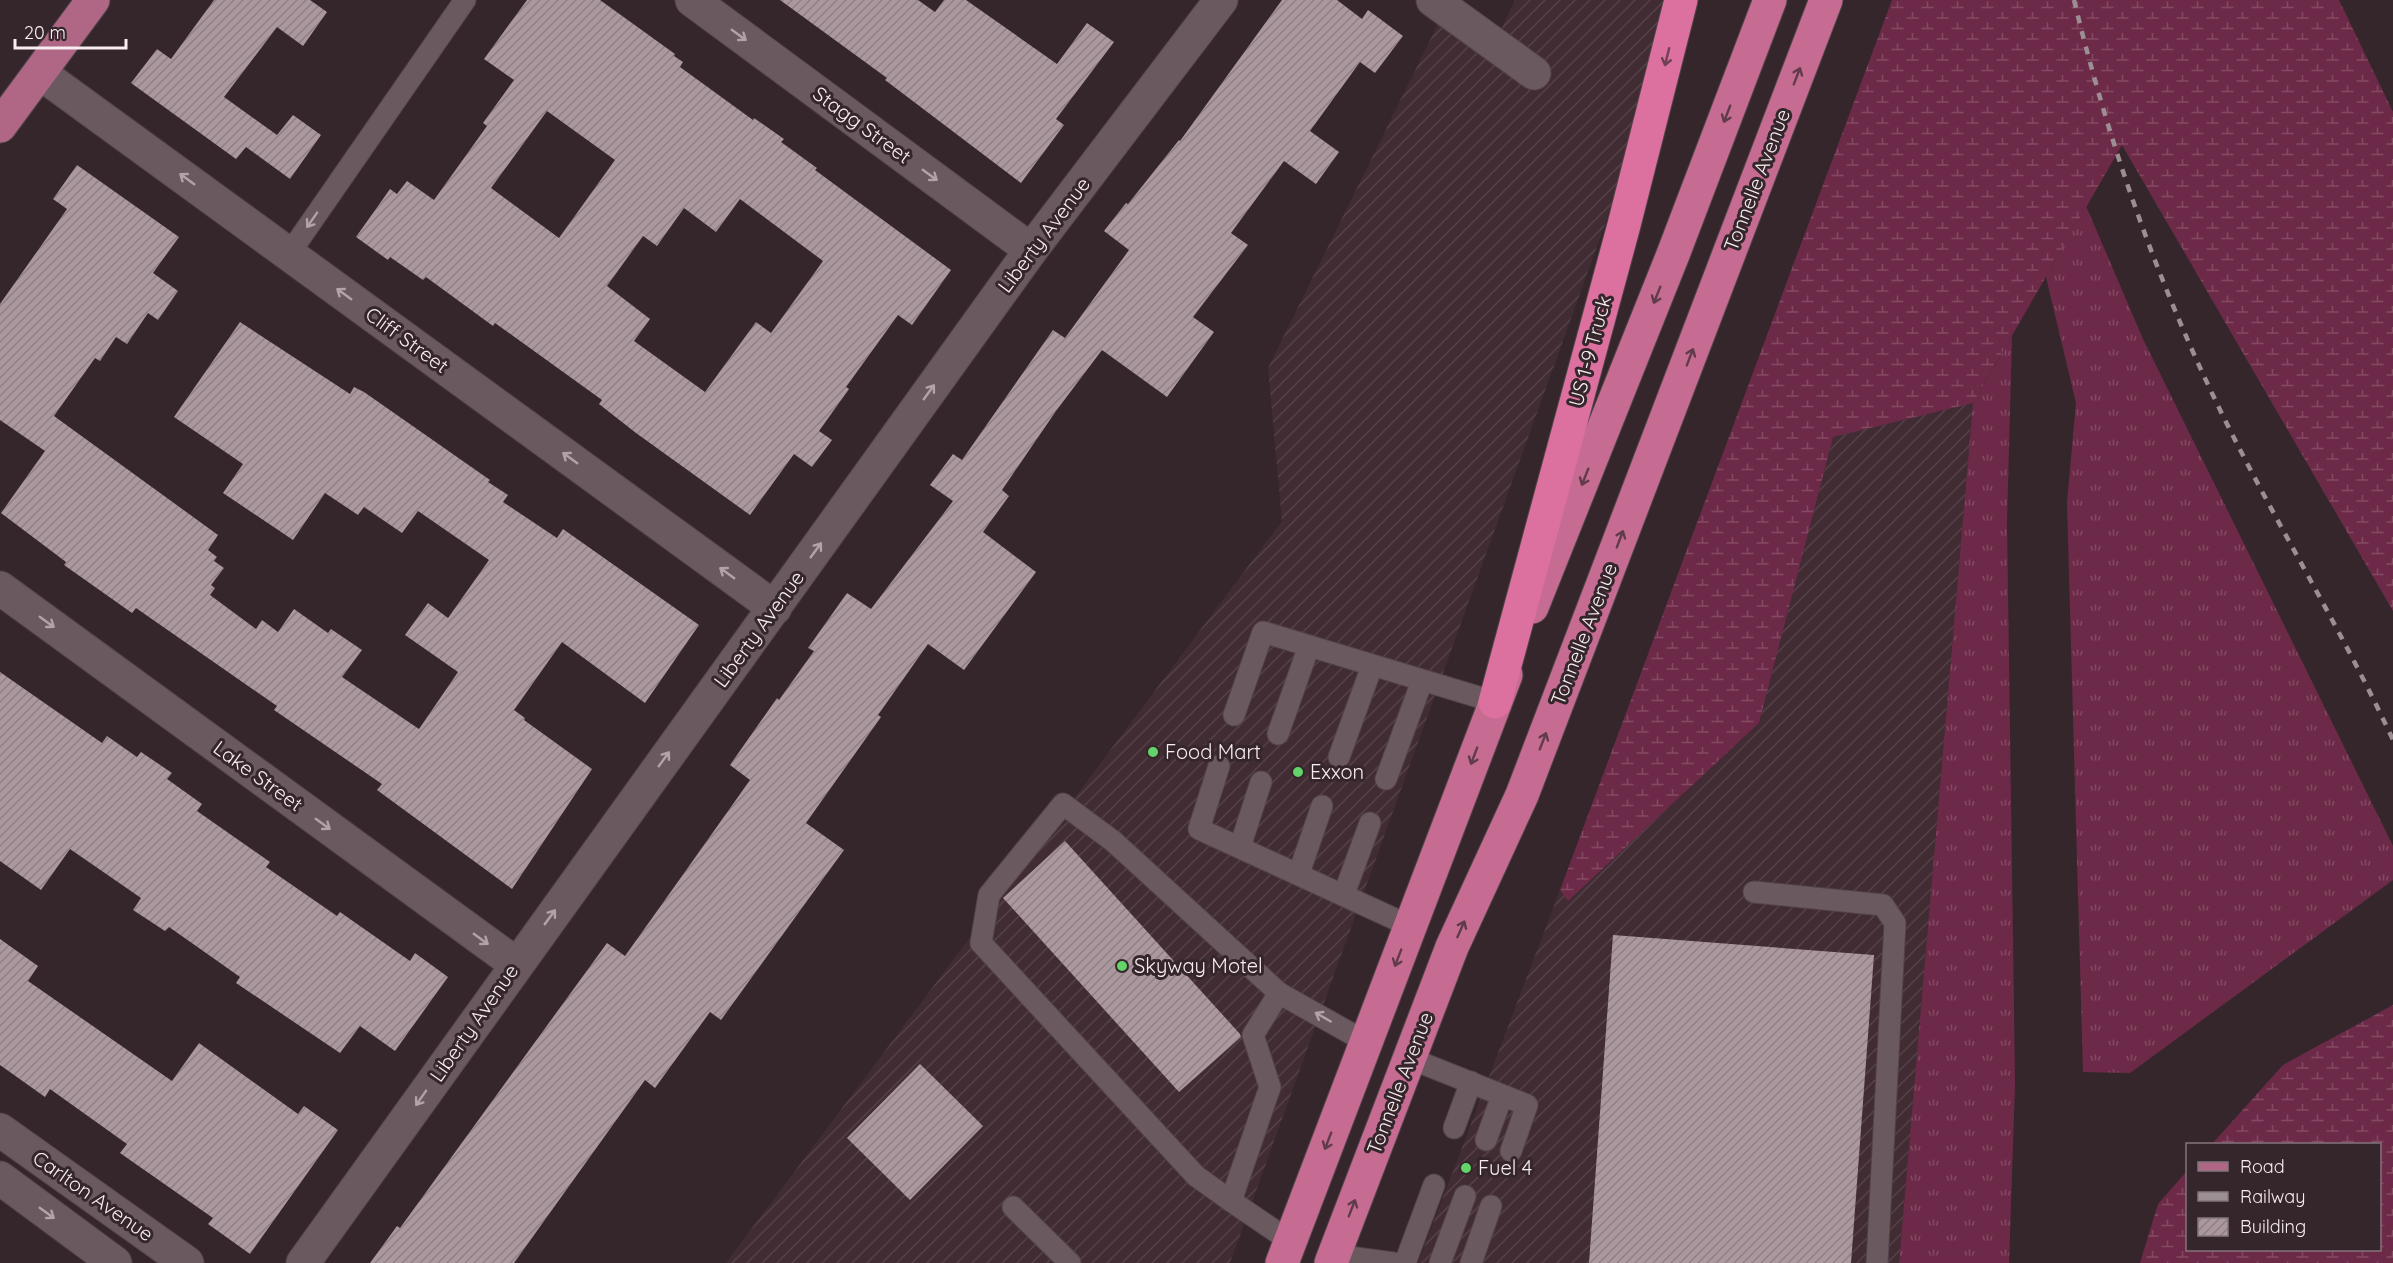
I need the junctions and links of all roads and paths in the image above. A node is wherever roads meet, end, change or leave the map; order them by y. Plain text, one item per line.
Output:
1 (93, 0) edge
2 (465, 0) edge
3 (692, 0) edge
4 (1221, 0) edge
5 (1433, 0) edge
6 (1681, 0) edge
7 (1770, 0) edge
8 (1826, 0) edge
9 (40, 73) junction
10 (1534, 73) dead end
11 (0, 126) edge
12 (1031, 250) junction
13 (289, 254) junction
14 (0, 588) edge
15 (775, 608) junction
16 (1309, 646) junction
17 (1372, 666) junction
18 (1422, 681) junction
19 (1495, 702) junction
20 (1234, 715) dead end
21 (1278, 734) dead end
22 (1339, 757) dead end
23 (1219, 766) dead end
24 (1386, 779) dead end
25 (1262, 782) dead end
26 (1322, 806) dead end
27 (1370, 823) dead end
28 (1240, 847) junction
29 (1299, 873) junction
30 (1754, 892) dead end
31 (1344, 894) junction
32 (1410, 926) junction
33 (516, 964) junction
34 (1279, 993) junction
35 (1366, 1042) junction
36 (1409, 1058) junction
37 (1471, 1083) junction
38 (1502, 1096) junction
39 (1454, 1128) dead end
40 (0, 1130) edge
41 (1486, 1140) dead end
42 (1511, 1150) dead end
43 (0, 1178) edge
44 (1434, 1185) dead end
45 (1465, 1197) dead end
46 (1231, 1201) junction
47 (1491, 1206) dead end
48 (1013, 1207) dead end
49 (1286, 1252) edge
50 (1333, 1259) edge
51 (115, 1263) edge
52 (187, 1263) edge
53 (303, 1263) edge
54 (1071, 1263) edge
55 (1392, 1263) edge
56 (1405, 1263) edge
57 (1440, 1263) edge
58 (1471, 1263) edge
59 (1877, 1263) edge

1 - 9 main road
2 -> 13 lane
3 -> 12 street, Stagg Street
4 - 12 street, Liberty Avenue
5 - 10 street
6 -> 19 highway, US 1-9 Truck
7 -> 19 highway
36 -> 8 highway, Tonnelle Avenue
9 - 11 main road
13 -> 9 street, Cliff Street
15 -> 12 street, Liberty Avenue
15 -> 13 street, Cliff Street
14 -> 33 street, Lake Street
33 -> 15 street, Liberty Avenue
16 - 17 lane
16 - 20 lane
16 - 21 lane
17 - 18 lane
17 - 22 lane
18 - 19 lane
18 - 24 lane
19 -> 32 highway
23 - 28 lane
25 - 28 lane
26 - 29 lane
27 - 31 lane
28 - 29 lane
29 - 31 lane
30 - 59 lane
31 - 32 lane
32 -> 35 highway
33 -> 53 street, Liberty Avenue
35 -> 34 lane
34 - 46 lane
34 - 46 lane
35 -> 49 highway
36 - 37 lane
50 -> 36 highway, Tonnelle Avenue
37 - 38 lane
37 - 39 lane
38 - 41 lane
38 - 42 lane
40 - 52 street, Carlton Avenue
43 -> 51 street, Carlton Avenue
44 - 56 lane
45 - 57 lane
46 - 49 lane
47 - 58 lane
48 - 54 lane
50 - 55 lane

